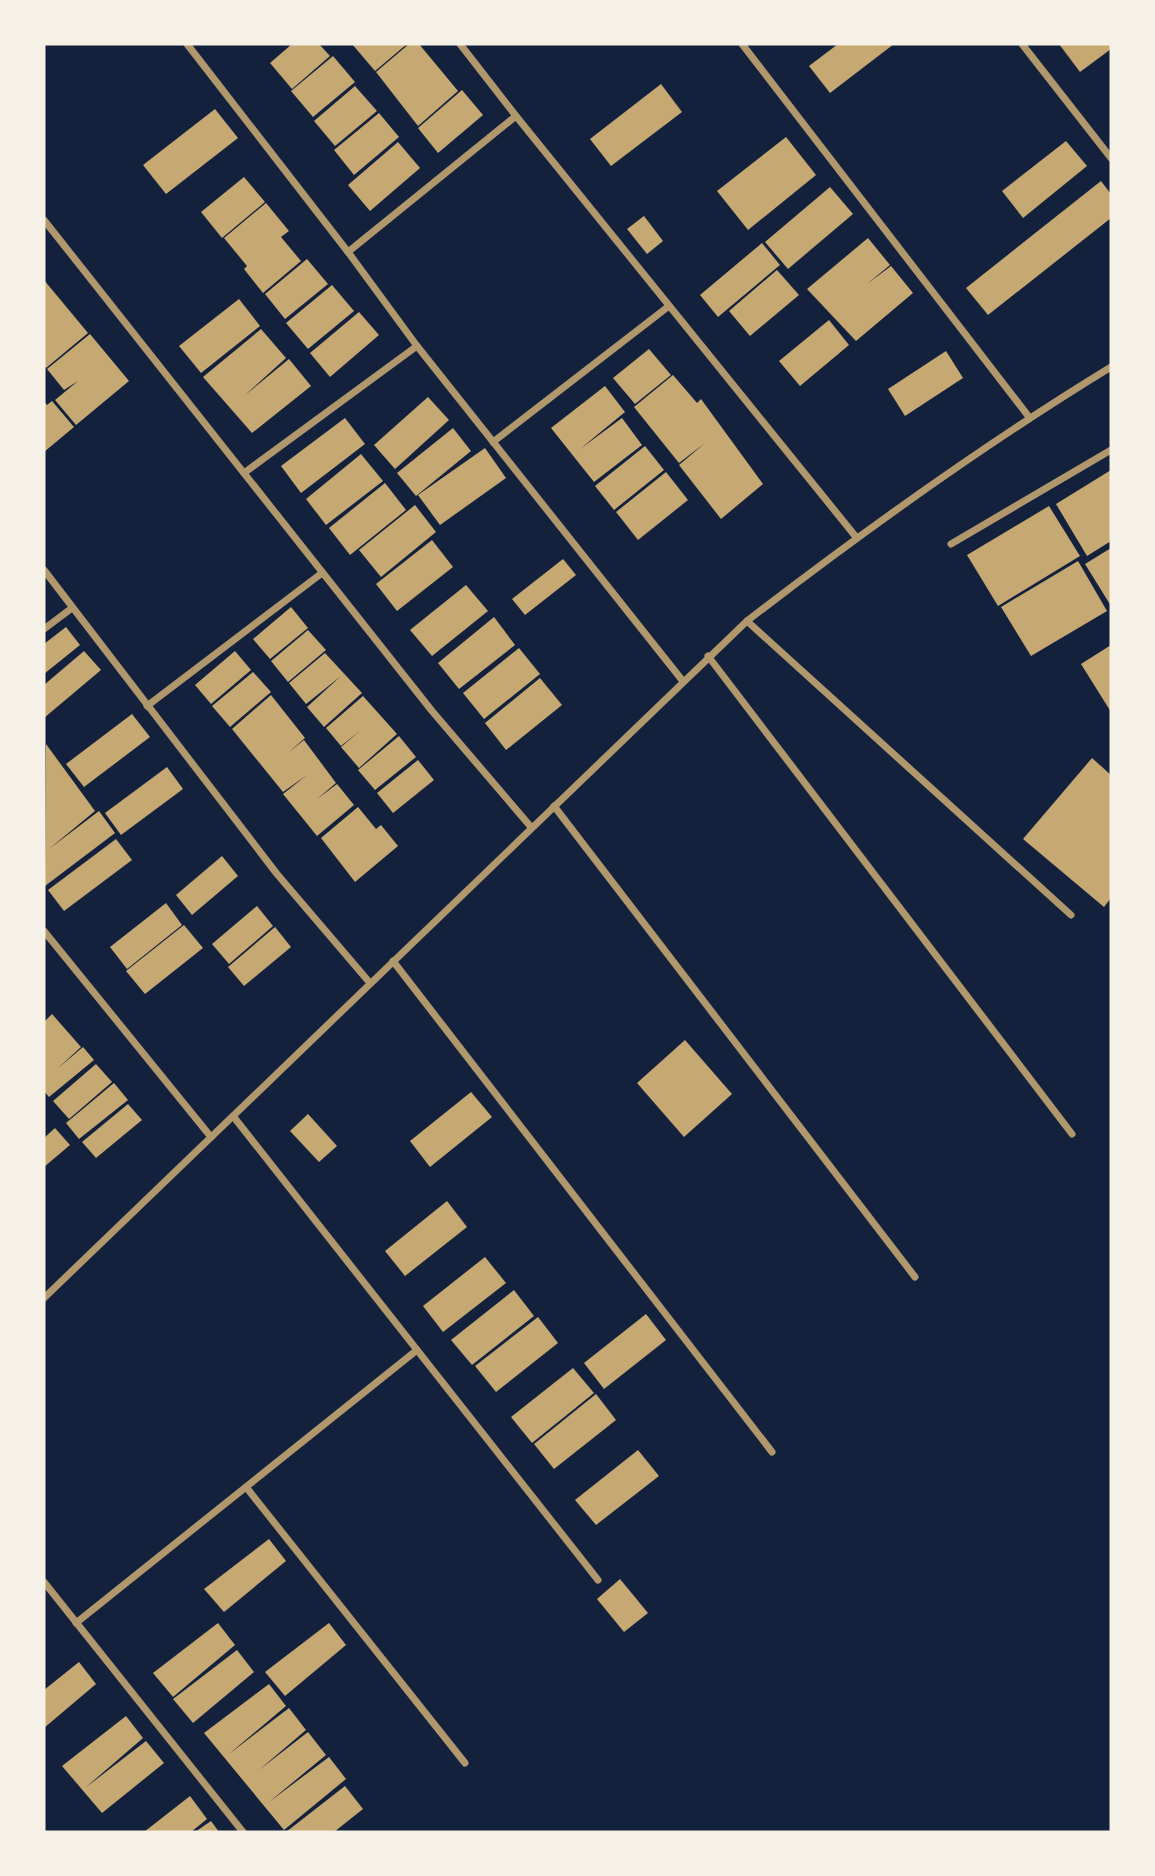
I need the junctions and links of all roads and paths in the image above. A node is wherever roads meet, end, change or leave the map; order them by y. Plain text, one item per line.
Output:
1 (187, 44) edge
2 (460, 44) edge
3 (742, 44) edge
4 (1021, 44) edge
5 (516, 116) junction
6 (1111, 158) edge
7 (44, 220) edge
8 (348, 252) junction
9 (669, 306) junction
10 (416, 346) junction
11 (1111, 367) edge
12 (1029, 417) junction
13 (493, 442) junction
14 (1111, 450) edge
15 (244, 473) junction
16 (856, 537) junction
17 (951, 544) dead end
18 (44, 570) edge
19 (322, 573) junction
20 (72, 608) junction
21 (747, 621) junction
22 (44, 629) edge
23 (708, 656) junction
24 (682, 680) junction
25 (147, 706) junction
26 (554, 806) junction
27 (531, 827) junction
28 (1071, 915) dead end
29 (44, 931) edge
30 (393, 961) junction
31 (370, 983) junction
32 (233, 1116) junction
33 (1072, 1134) dead end
34 (211, 1137) junction
35 (915, 1277) dead end
36 (44, 1284) edge
37 (50, 1292) junction
38 (44, 1298) edge
39 (417, 1350) junction
40 (772, 1452) dead end
41 (246, 1487) junction
42 (598, 1580) dead end
43 (44, 1582) edge
44 (76, 1623) junction
45 (466, 1763) dead end
46 (243, 1832) edge

1 - 8 street
2 - 5 street
3 - 12 street
4 - 6 street
5 - 8 street
5 - 9 street
7 - 15 street
8 - 10 street
9 - 13 street
9 - 16 street
10 - 13 street
10 - 15 street
11 - 12 street
12 - 16 street
13 - 24 street
14 - 17 street
15 - 19 street
16 - 21 street
18 - 20 street
19 - 25 street
19 - 27 street
20 - 22 street
20 - 25 street
21 - 23 street
21 - 28 street
23 - 24 street
23 - 33 street
24 - 26 street
25 - 31 street
26 - 27 street
26 - 35 street
27 - 30 street
29 - 34 street
30 - 31 street
30 - 40 street
31 - 32 street
32 - 34 street
32 - 39 street
34 - 37 street
36 - 37 street
37 - 38 street
39 - 41 street
39 - 42 street
41 - 44 street
41 - 45 street
43 - 44 street
44 - 46 street

